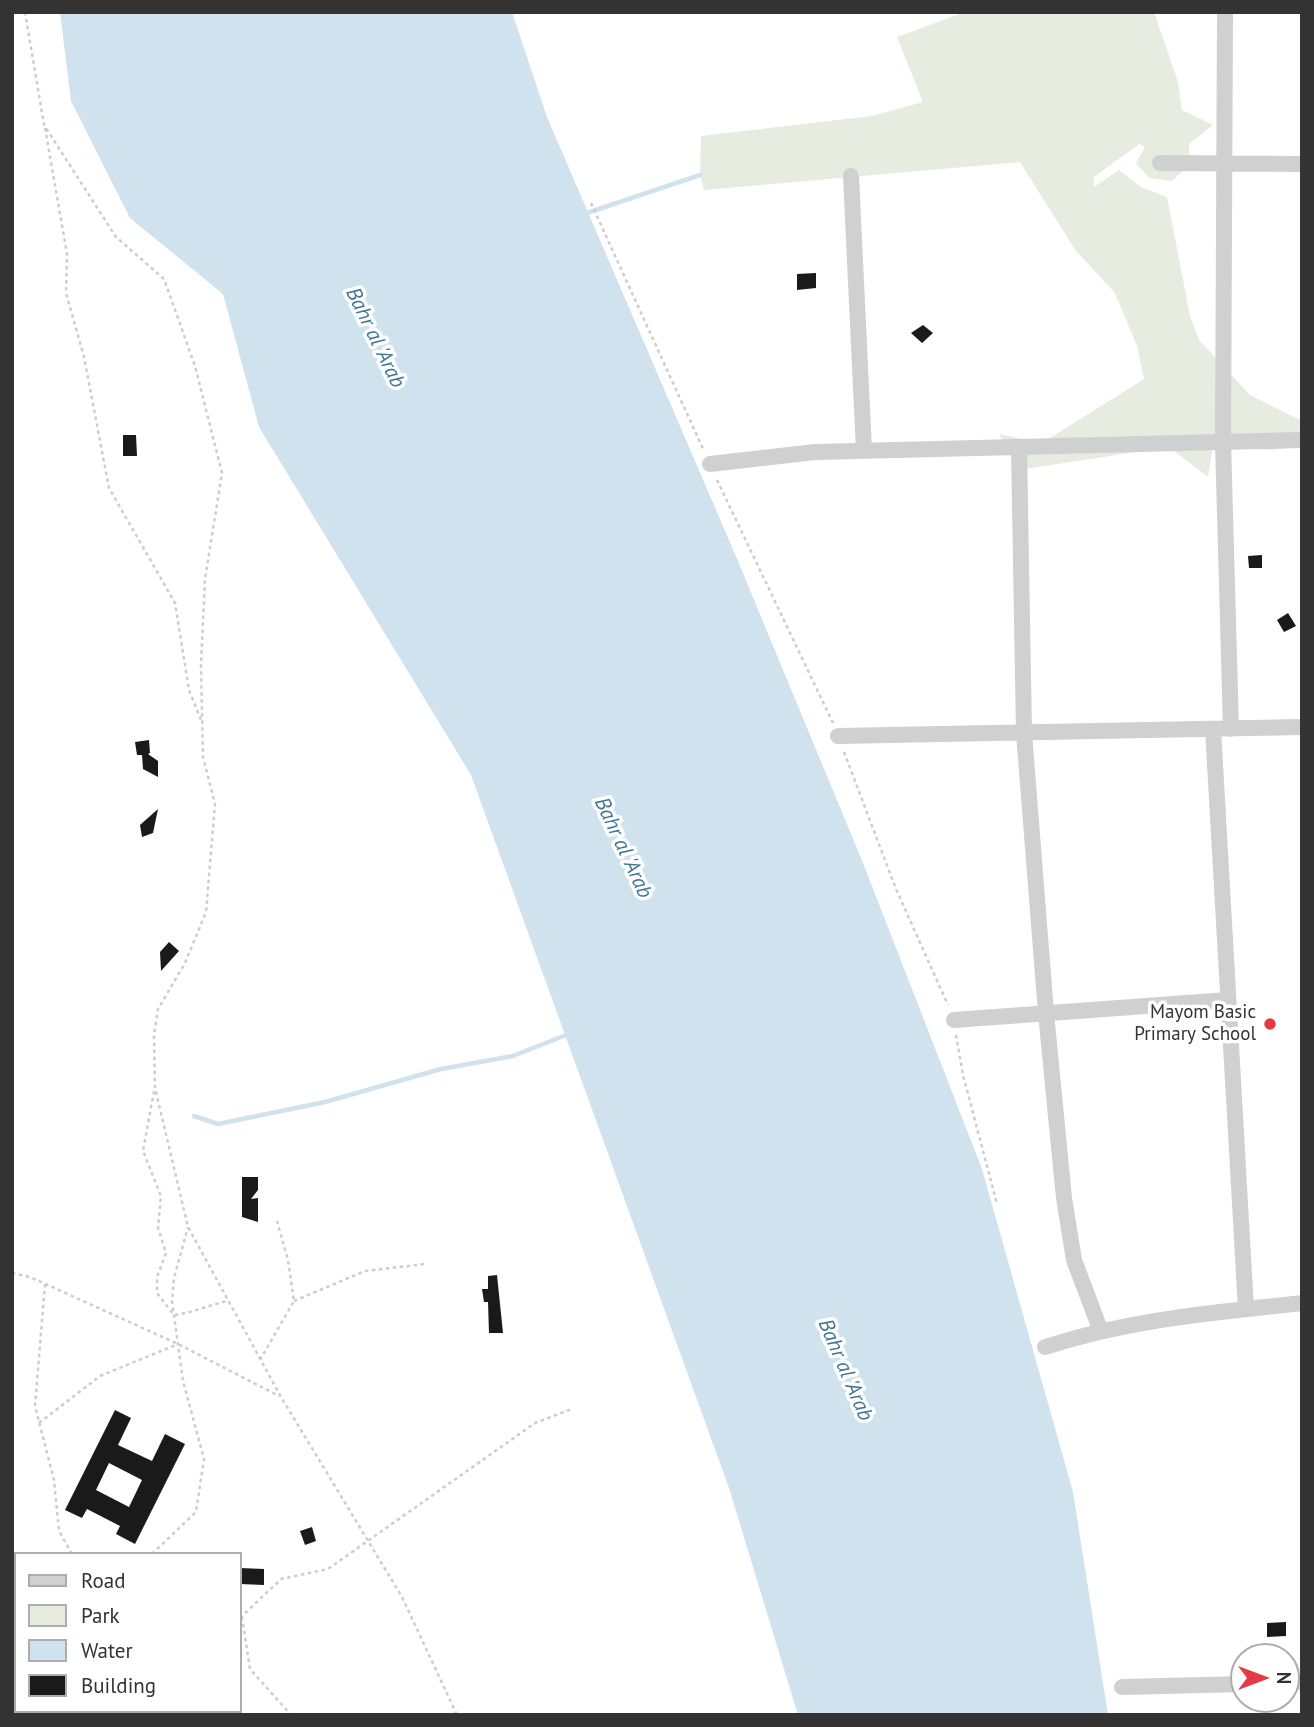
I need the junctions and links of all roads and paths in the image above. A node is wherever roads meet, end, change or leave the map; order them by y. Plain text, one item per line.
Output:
1 (25, 12) edge
2 (1225, 12) edge
3 (44, 125) junction
4 (1160, 163) dead end
5 (1222, 163) junction
6 (1302, 164) edge
7 (851, 176) dead end
8 (592, 202) dead end
9 (1302, 440) edge
10 (1223, 442) junction
11 (1019, 449) junction
12 (864, 451) junction
13 (710, 464) junction
14 (202, 723) junction
15 (1302, 727) edge
16 (1213, 729) junction
17 (1231, 729) junction
18 (1024, 733) junction
19 (838, 736) junction
20 (1228, 1000) junction
21 (1046, 1013) junction
22 (954, 1020) junction
23 (155, 1087) junction
24 (998, 1204) dead end
25 (277, 1221) dead end
26 (188, 1227) junction
27 (425, 1264) dead end
28 (12, 1273) edge
29 (45, 1283) junction
30 (294, 1300) junction
31 (227, 1301) junction
32 (1302, 1303) edge
33 (1246, 1309) junction
34 (174, 1315) junction
35 (1100, 1329) junction
36 (178, 1344) junction
37 (1045, 1347) dead end
38 (260, 1360) junction
39 (281, 1397) junction
40 (572, 1409) dead end
41 (39, 1423) junction
42 (369, 1542) junction
43 (71, 1552) edge
44 (154, 1552) edge
45 (242, 1616) edge
46 (242, 1623) edge
47 (1230, 1684) edge
48 (1122, 1687) dead end
49 (291, 1715) edge
50 (457, 1715) edge

1 - 3 path
2 - 5 street
3 - 14 path
3 - 14 path
4 - 5 street
5 - 6 street
5 - 10 street
7 - 12 street
8 - 13 path
9 - 10 street
10 - 11 street
10 - 17 street
11 - 12 street
11 - 18 street
12 - 13 street
13 - 19 path
14 - 23 path
15 - 17 street
16 - 17 street
16 - 18 street
16 - 20 street
18 - 19 street
18 - 21 street
19 - 22 path
20 - 21 street
20 - 33 street
21 - 22 street
21 - 35 street
22 - 24 path
23 - 26 path
23 - 34 path
25 - 30 path
26 - 31 path
26 - 34 path
27 - 30 path
28 - 29 path
29 - 36 path
29 - 41 path
30 - 38 path
31 - 34 path
31 - 38 path
32 - 33 street
33 - 35 street
34 - 36 path
35 - 37 street
36 - 39 path
36 - 41 path
36 - 44 path
38 - 39 path
39 - 42 path
40 - 42 path
41 - 43 path
42 - 45 path
42 - 50 path
46 - 49 path
47 - 48 street

